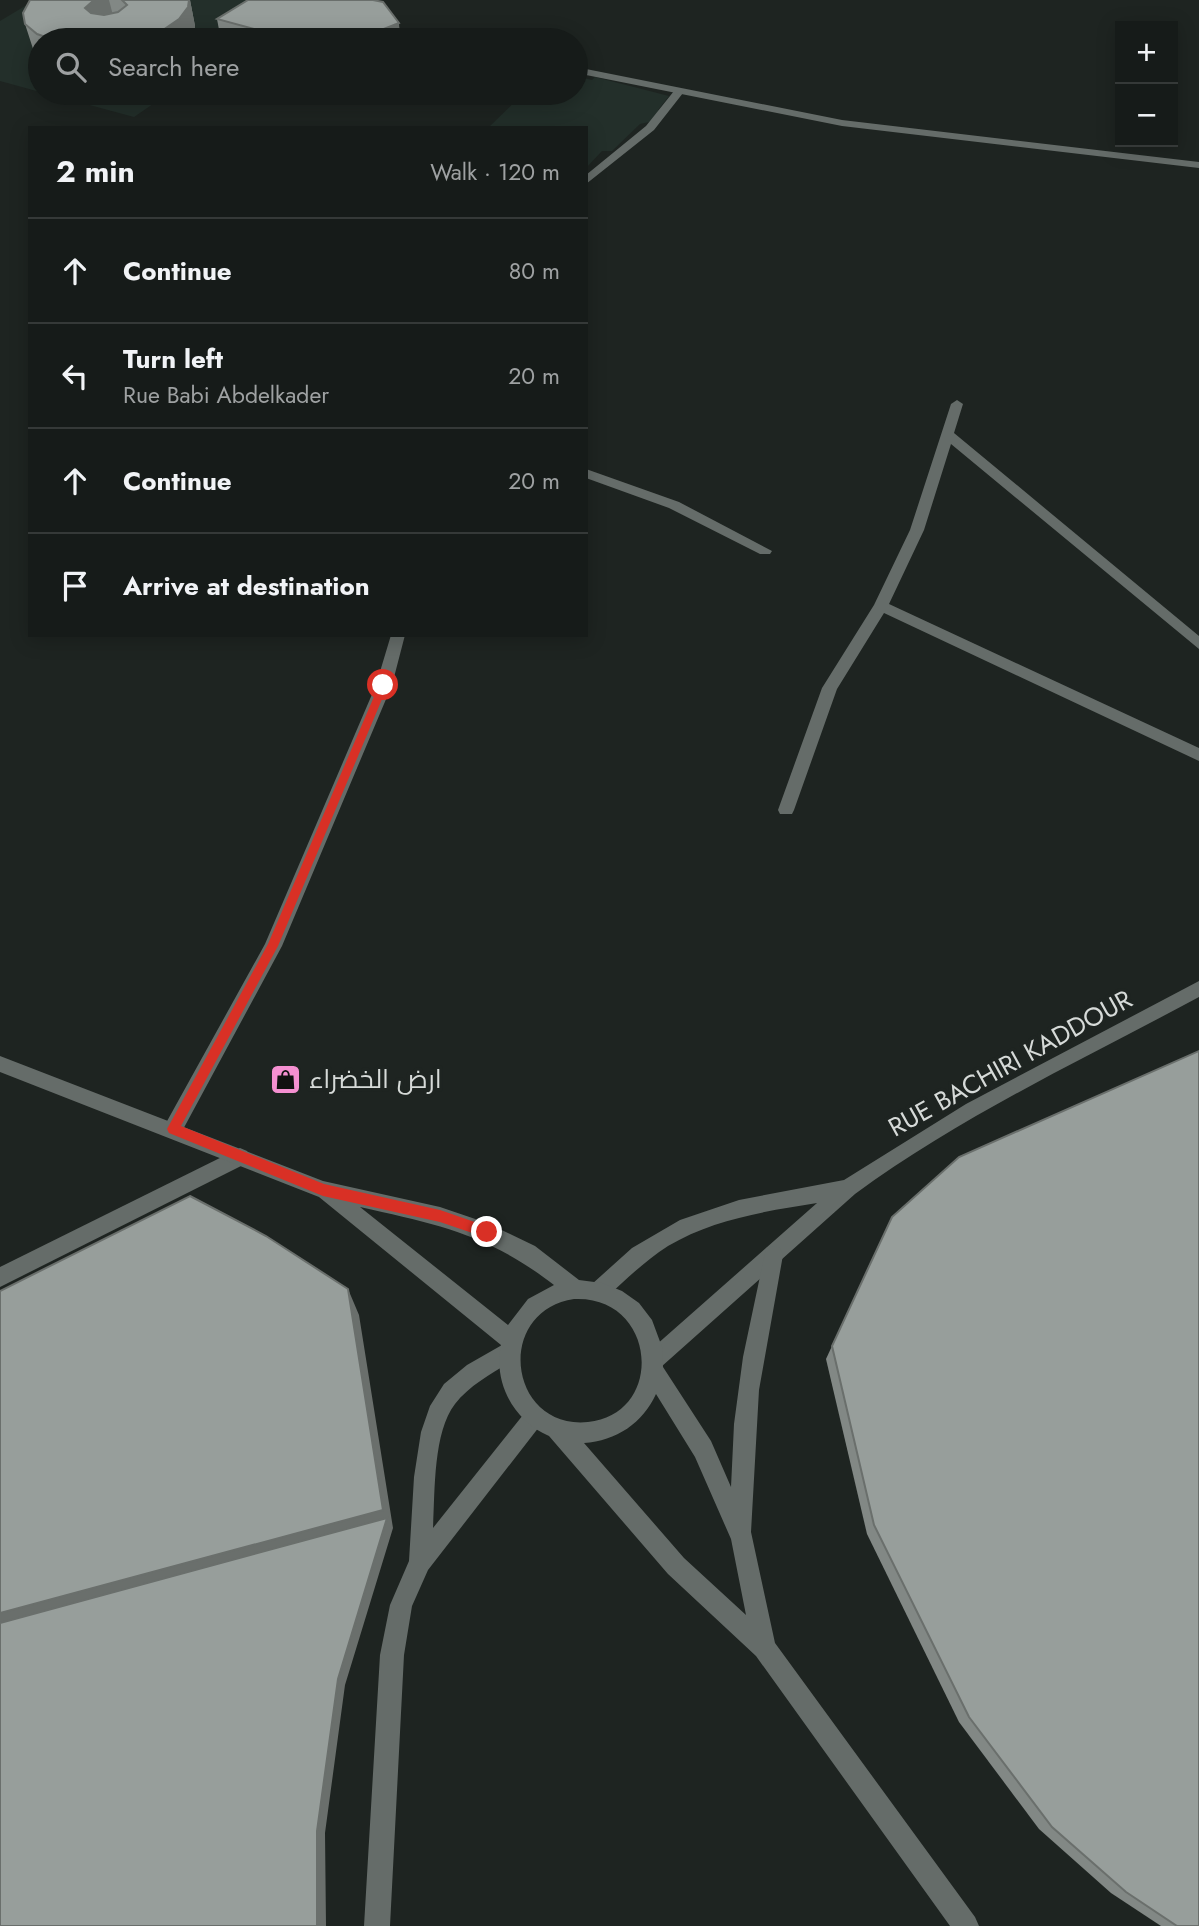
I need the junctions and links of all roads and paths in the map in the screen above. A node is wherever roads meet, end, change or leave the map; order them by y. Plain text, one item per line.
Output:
1 (364, 23) edge
2 (387, 28) edge
3 (588, 73) edge
4 (678, 93) junction
5 (1199, 165) edge
6 (588, 179) edge
7 (957, 404) dead end
8 (947, 434) junction
9 (588, 474) edge
10 (765, 551) dead end
11 (881, 606) junction
12 (397, 637) edge
13 (1199, 644) edge
14 (1199, 755) edge
15 (786, 810) dead end
16 (1199, 988) edge
17 (0, 1064) edge
18 (173, 1129) junction
19 (240, 1157) junction
20 (848, 1188) junction
21 (323, 1190) junction
22 (773, 1255) junction
23 (0, 1277) edge
24 (575, 1289) junction
25 (598, 1291) junction
26 (510, 1345) junction
27 (653, 1365) junction
28 (535, 1418) junction
29 (557, 1429) junction
30 (742, 1538) junction
31 (420, 1562) junction
32 (764, 1648) junction
33 (377, 1926) edge
34 (966, 1926) edge

1 - 2 street
3 - 4 street
4 - 5 street
4 - 6 street
7 - 8 street
8 - 11 street
8 - 13 street
9 - 10 street
11 - 14 street
11 - 15 street
12 - 18 street
16 - 20 street, RUE BACHIRI KADDOUR
17 - 18 street
18 - 19 street
19 - 21 street
19 - 23 street
20 - 22 street, RUE BACHIRI KADDOUR
20 - 25 street
21 - 24 street
21 - 26 street
22 - 27 street, RUE BACHIRI KADDOUR
22 - 30 street
24 - 25 street
24 - 26 street
25 - 27 street
26 - 28 street
26 - 31 street
27 - 29 street
27 - 30 street
28 - 29 street
28 - 31 street
29 - 32 street
30 - 32 street
31 - 33 street
32 - 34 street

